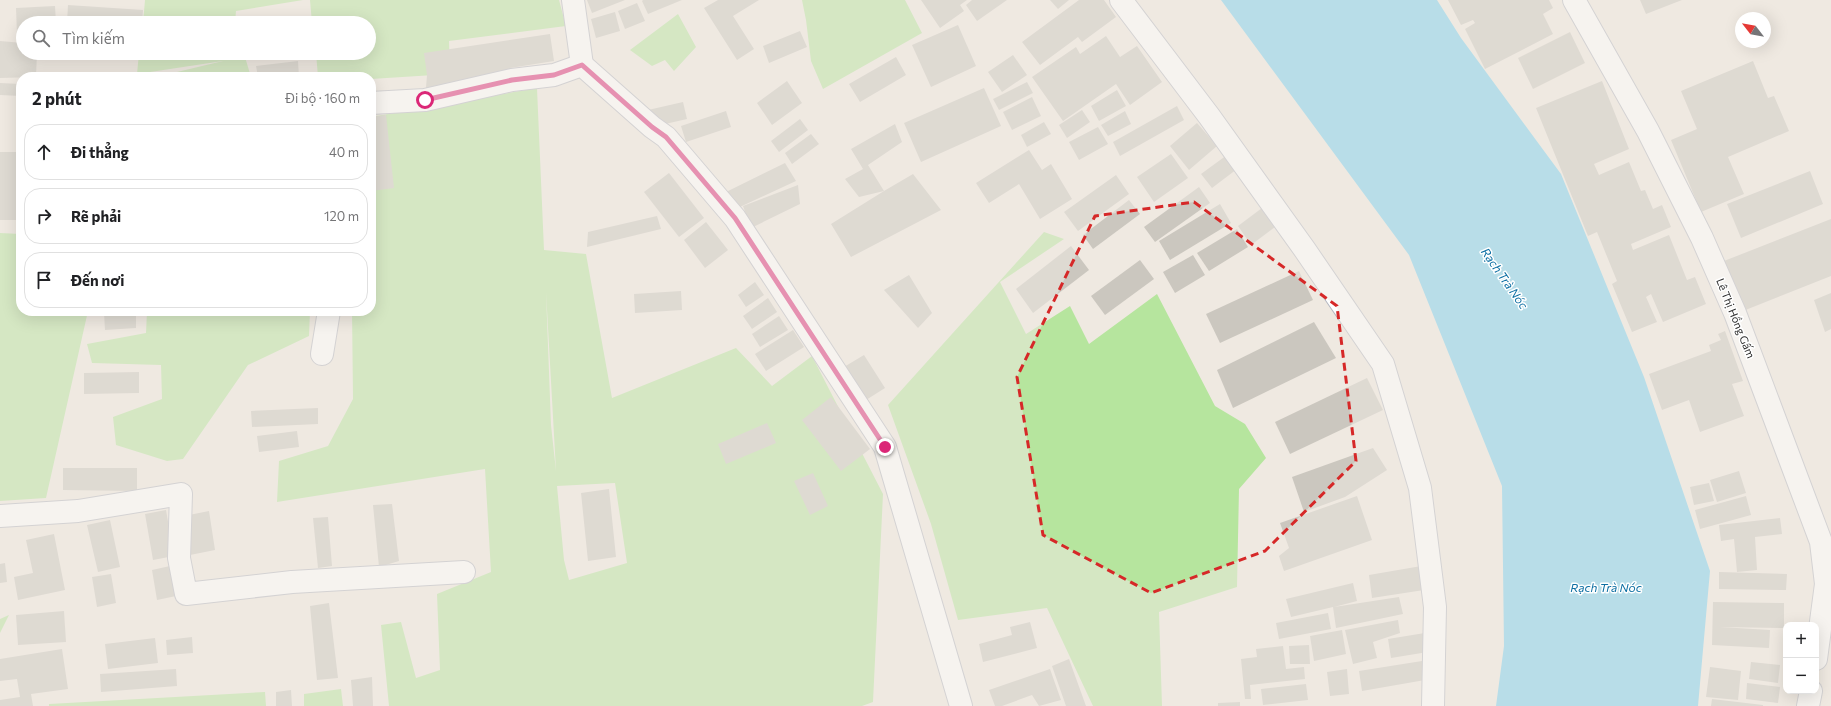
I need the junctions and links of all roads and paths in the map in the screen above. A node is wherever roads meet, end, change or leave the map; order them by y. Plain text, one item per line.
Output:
1 (573, 0) edge
2 (1121, 0) edge
3 (1574, 0) edge
4 (582, 65) junction
5 (376, 103) edge
6 (328, 316) edge
7 (322, 354) dead end
8 (0, 516) edge
9 (464, 572) dead end
10 (1816, 658) edge
11 (1810, 694) edge
12 (961, 706) edge
13 (1433, 706) edge
14 (1808, 706) edge

1 - 4 street
2 - 13 street
3 - 10 street, Lê Thị Hồng Gấm
4 - 5 street
4 - 12 street
6 - 7 street
8 - 9 street
11 - 14 street

